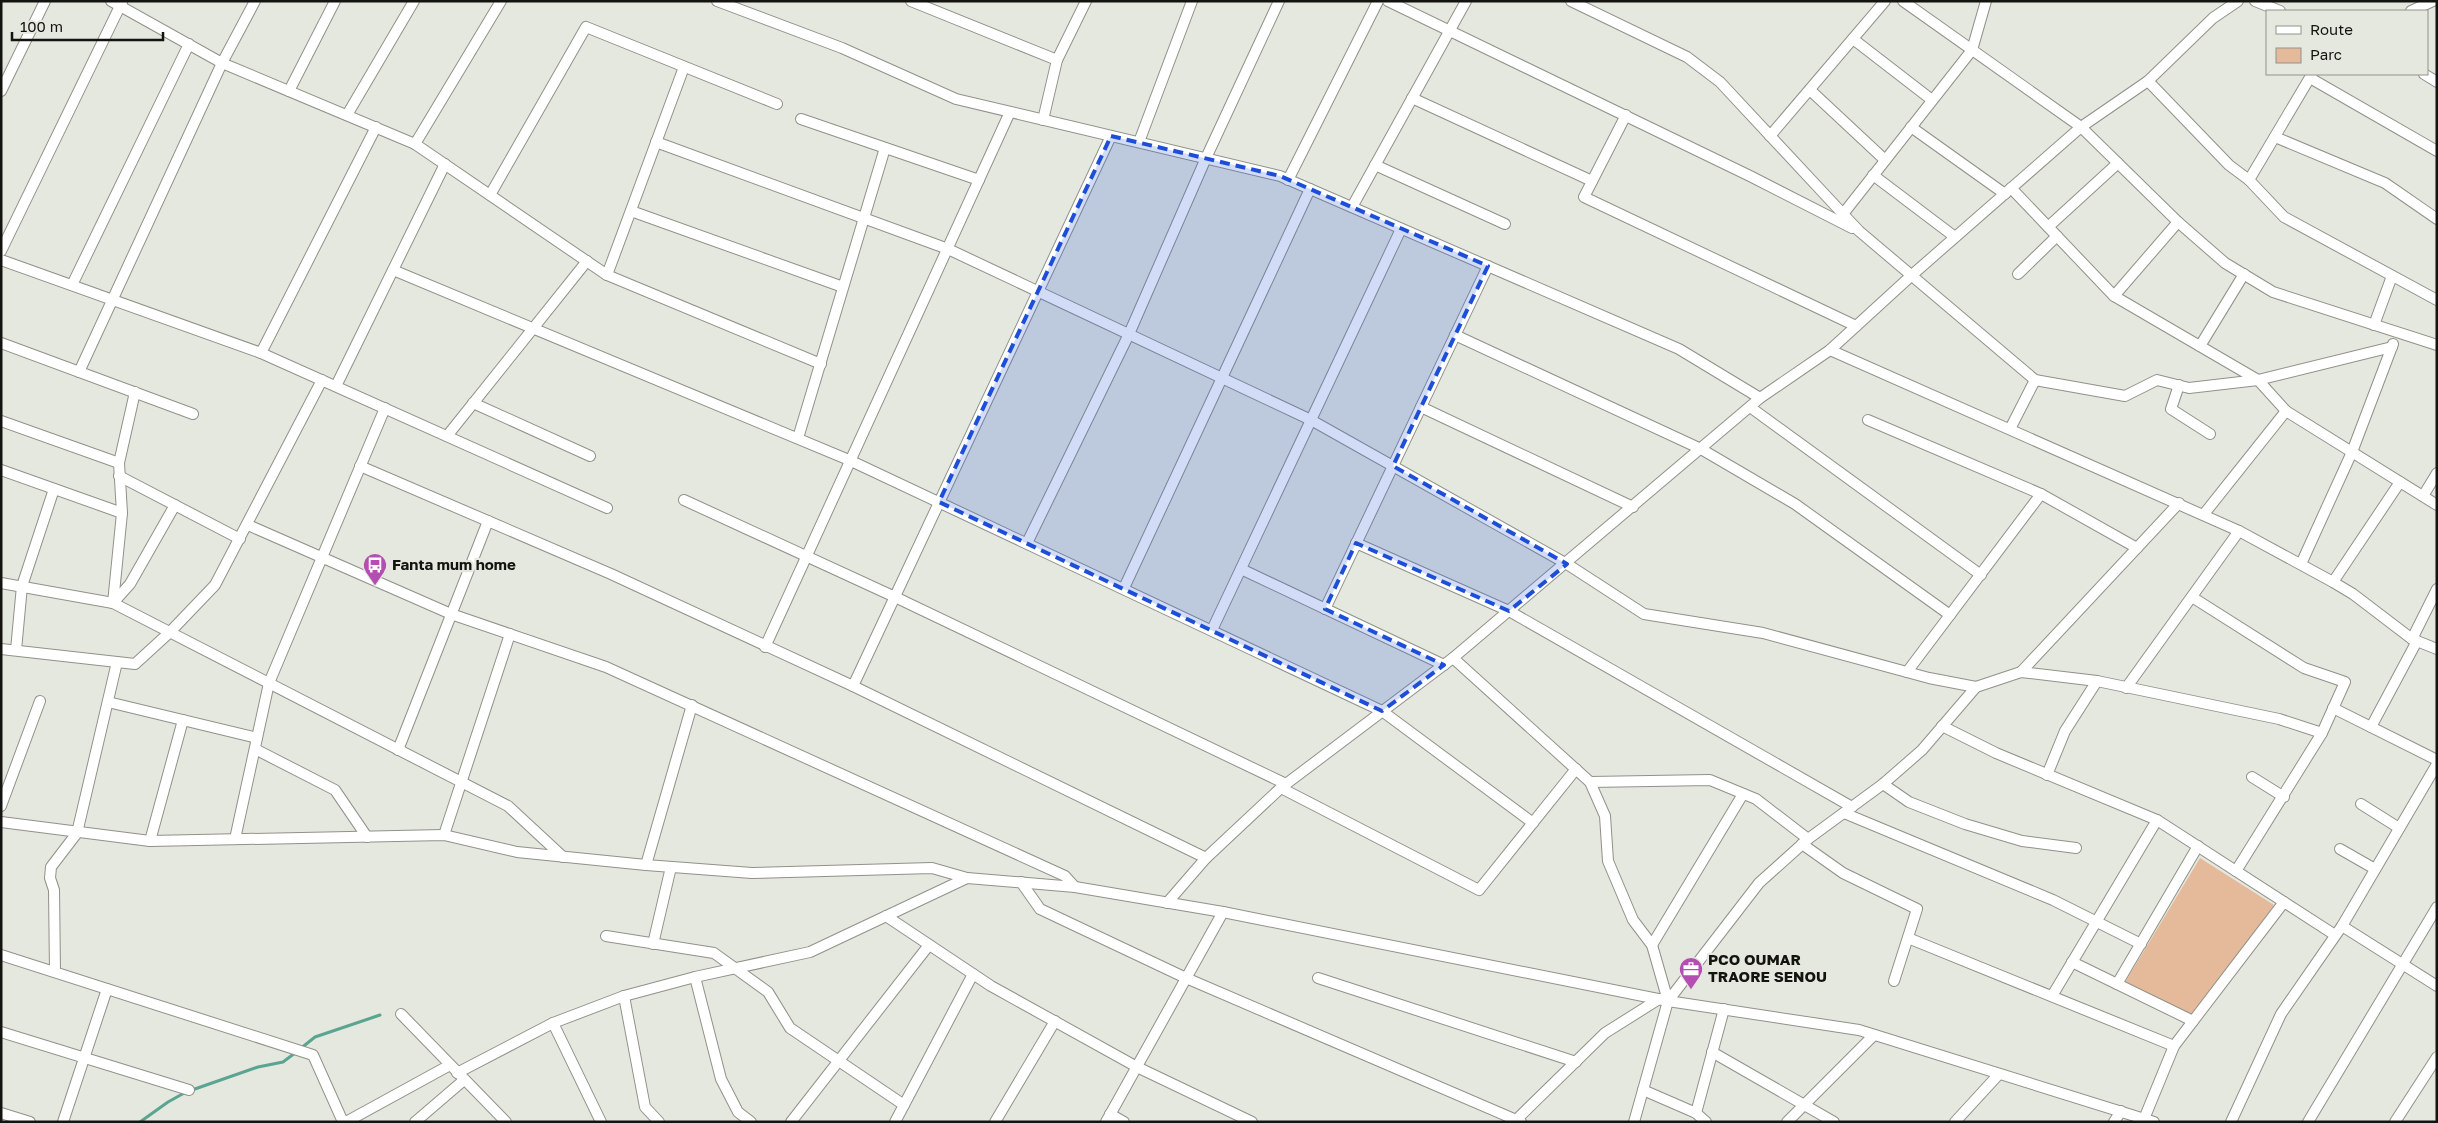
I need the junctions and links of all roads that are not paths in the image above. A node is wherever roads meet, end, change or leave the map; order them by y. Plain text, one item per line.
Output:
1 (45, 1) edge
2 (111, 1) edge
3 (255, 1) edge
4 (335, 1) edge
5 (414, 1) edge
6 (501, 1) edge
7 (717, 1) edge
8 (911, 1) edge
9 (1086, 1) edge
10 (1192, 1) edge
11 (1279, 1) edge
12 (1378, 1) edge
13 (1388, 1) edge
14 (1466, 1) edge
15 (1571, 1) edge
16 (1885, 1) edge
17 (1903, 1) edge
18 (1986, 1) edge
19 (2238, 1) edge
20 (2255, 1) edge
21 (2433, 1) edge
22 (122, 4) edge
23 (2278, 10) edge
24 (2413, 10) edge
25 (1449, 31) junction
26 (1853, 39) junction
27 (189, 44) junction
28 (1972, 50) junction
29 (1057, 60) junction
30 (222, 63) junction
31 (684, 67) junction
32 (2426, 75) edge
33 (2311, 76) edge
34 (2148, 81) junction
35 (2437, 82) edge
36 (1810, 90) junction
37 (1, 91) edge
38 (289, 91) junction
39 (1412, 98) junction
40 (1932, 100) junction
41 (776, 104) dead end
42 (1010, 112) junction
43 (347, 115) junction
44 (1626, 116) junction
45 (801, 119) dead end
46 (1043, 120) junction
47 (376, 127) junction
48 (1911, 127) junction
49 (2081, 127) junction
50 (1111, 136) junction
51 (1770, 136) junction
52 (2275, 137) junction
53 (656, 142) junction
54 (1139, 142) junction
55 (415, 144) junction
56 (885, 148) junction
57 (2437, 151) edge
58 (1206, 158) junction
59 (1885, 160) junction
60 (2118, 163) junction
61 (445, 164) junction
62 (1375, 165) junction
63 (1873, 175) junction
64 (979, 180) junction
65 (1288, 180) junction
66 (2250, 180) junction
67 (1592, 181) junction
68 (1310, 189) junction
69 (2008, 191) junction
70 (490, 195) junction
71 (1352, 207) junction
72 (631, 211) junction
73 (1842, 214) junction
74 (864, 218) junction
75 (2437, 219) edge
76 (2178, 222) junction
77 (1505, 224) dead end
78 (2048, 227) junction
79 (1401, 229) junction
80 (1859, 231) junction
81 (2057, 236) junction
82 (1955, 237) junction
83 (948, 249) junction
84 (1, 251) edge
85 (1, 260) edge
86 (587, 261) junction
87 (1488, 266) junction
88 (393, 270) junction
89 (2018, 274) dead end
90 (2244, 274) junction
91 (607, 275) junction
92 (1912, 275) junction
93 (2392, 276) junction
94 (72, 286) junction
95 (843, 287) junction
96 (1038, 292) junction
97 (2114, 296) junction
98 (112, 300) junction
99 (2437, 300) edge
100 (2374, 325) junction
101 (1856, 326) junction
102 (533, 328) junction
103 (2398, 332) junction
104 (1128, 334) junction
105 (1455, 335) junction
106 (1, 343) edge
107 (2437, 345) edge
108 (2200, 346) junction
109 (2392, 347) junction
110 (1830, 350) junction
111 (261, 353) junction
112 (820, 364) junction
113 (79, 372) junction
114 (1222, 379) junction
115 (322, 380) junction
116 (2035, 380) junction
117 (2258, 380) junction
118 (336, 386) junction
119 (2179, 386) junction
120 (135, 392) junction
121 (1760, 398) junction
122 (473, 403) junction
123 (1421, 406) junction
124 (1750, 407) junction
125 (385, 408) junction
126 (2286, 411) junction
127 (194, 414) dead end
128 (1311, 420) junction
129 (1868, 420) dead end
130 (1, 421) edge
131 (2010, 429) junction
132 (2210, 434) dead end
133 (447, 436) junction
134 (798, 438) junction
135 (1701, 448) junction
136 (2352, 452) junction
137 (590, 456) dead end
138 (849, 460) junction
139 (118, 463) junction
140 (360, 466) junction
141 (1393, 466) junction
142 (1, 470) edge
143 (2437, 473) edge
144 (119, 476) junction
145 (2400, 482) junction
146 (54, 489) junction
147 (2041, 494) junction
148 (2423, 496) junction
149 (684, 500) dead end
150 (939, 502) junction
151 (2179, 503) junction
152 (175, 505) junction
153 (2437, 505) edge
154 (1633, 507) junction
155 (607, 508) dead end
156 (122, 513) junction
157 (2204, 514) junction
158 (488, 521) junction
159 (248, 525) junction
160 (2239, 531) junction
161 (240, 539) junction
162 (1027, 543) junction
163 (1356, 543) junction
164 (2136, 548) junction
165 (806, 556) junction
166 (322, 558) junction
167 (1567, 564) junction
168 (2301, 564) junction
169 (1241, 570) junction
170 (1981, 575) junction
171 (1, 582) edge
172 (2334, 582) junction
173 (22, 586) junction
174 (1124, 588) junction
175 (2437, 589) edge
176 (895, 597) junction
177 (2192, 597) junction
178 (113, 603) junction
179 (1325, 609) junction
180 (1509, 611) junction
181 (451, 614) junction
182 (1950, 615) junction
183 (1212, 630) junction
184 (170, 632) junction
185 (510, 634) junction
186 (2415, 640) junction
187 (765, 647) junction
188 (1, 648) edge
189 (2437, 649) edge
190 (16, 650) junction
191 (1453, 658) junction
192 (117, 662) junction
193 (1444, 665) junction
194 (1907, 672) junction
195 (2021, 672) junction
196 (2097, 681) junction
197 (269, 683) junction
198 (853, 686) junction
199 (1976, 687) junction
200 (2126, 688) junction
201 (40, 701) dead end
202 (108, 702) junction
203 (692, 705) junction
204 (2333, 708) junction
205 (1382, 711) junction
206 (183, 720) junction
207 (1942, 726) junction
208 (2371, 727) junction
209 (2322, 733) junction
210 (257, 738) junction
211 (254, 749) junction
212 (398, 750) junction
213 (2437, 762) edge
214 (1576, 769) junction
215 (2047, 774) junction
216 (2252, 777) dead end
217 (1590, 782) junction
218 (462, 783) junction
219 (1884, 784) junction
220 (1283, 786) junction
221 (1743, 794) junction
222 (2284, 797) junction
223 (2361, 804) dead end
224 (1, 806) edge
225 (1848, 810) junction
226 (2157, 820) junction
227 (1, 822) edge
228 (1533, 823) junction
229 (2399, 828) junction
230 (77, 833) junction
231 (444, 835) junction
232 (367, 837) junction
233 (235, 839) junction
234 (150, 841) junction
235 (1805, 842) junction
236 (2198, 846) junction
237 (2076, 848) dead end
238 (2340, 848) dead end
239 (563, 857) junction
240 (1206, 858) junction
241 (646, 865) junction
242 (671, 867) junction
243 (2376, 869) junction
244 (2236, 872) junction
245 (967, 878) junction
246 (1021, 882) junction
247 (1075, 887) junction
248 (2284, 902) junction
249 (1167, 904) junction
250 (2437, 908) edge
251 (1223, 912) junction
252 (886, 916) junction
253 (2096, 922) junction
254 (2342, 926) junction
255 (2335, 935) junction
256 (606, 936) dead end
257 (1908, 938) junction
258 (653, 944) junction
259 (2141, 944) junction
260 (929, 945) junction
261 (1652, 945) junction
262 (1, 955) edge
263 (2072, 962) junction
264 (2403, 964) junction
265 (735, 968) junction
266 (55, 972) junction
267 (973, 974) junction
268 (695, 977) junction
269 (1186, 978) junction
270 (1318, 978) dead end
271 (1894, 982) dead end
272 (2118, 984) junction
273 (2437, 986) edge
274 (108, 989) junction
275 (624, 996) junction
276 (2052, 996) junction
277 (1663, 1000) junction
278 (1724, 1009) junction
279 (401, 1014) dead end
280 (1055, 1021) junction
281 (2193, 1021) junction
282 (553, 1023) junction
283 (1, 1032) edge
284 (1874, 1035) junction
285 (2174, 1046) junction
286 (1712, 1052) junction
287 (2437, 1057) edge
288 (85, 1058) junction
289 (838, 1061) junction
290 (1576, 1062) junction
291 (1136, 1067) junction
292 (457, 1073) junction
293 (1999, 1074) junction
294 (189, 1090) dead end
295 (1643, 1090) junction
296 (1805, 1105) junction
297 (904, 1106) junction
298 (2121, 1111) junction
299 (1, 1113) edge
300 (1696, 1113) junction
301 (1108, 1118) edge
302 (2144, 1118) junction
303 (1518, 1121) edge
304 (30, 1122) edge
305 (63, 1122) edge
306 (344, 1122) edge
307 (415, 1122) edge
308 (506, 1122) edge
309 (601, 1122) edge
310 (659, 1122) edge
311 (751, 1122) edge
312 (791, 1122) edge
313 (895, 1122) edge
314 (995, 1122) edge
315 (1124, 1122) edge
316 (1252, 1122) edge
317 (1634, 1122) edge
318 (1706, 1122) edge
319 (1787, 1122) edge
320 (1834, 1122) edge
321 (1955, 1122) edge
322 (2114, 1122) edge
323 (2154, 1122) edge
324 (2231, 1122) edge
325 (2308, 1122) edge
326 (2395, 1122) edge

1 - 37 street
2 - 22 street
3 - 30 street
4 - 38 street
5 - 43 street
6 - 55 street
7 - 42 street
8 - 29 street
9 - 29 street
10 - 54 street
11 - 58 street
12 - 65 street
13 - 25 street
14 - 25 street
15 - 51 street
16 - 26 street
17 - 28 street
18 - 28 street
19 - 34 street
20 - 23 street
21 - 24 street
22 - 27 street
22 - 84 street
25 - 39 street
25 - 44 street
26 - 36 street
26 - 40 street
27 - 30 street
27 - 94 street
28 - 40 street
28 - 49 street
29 - 46 street
30 - 38 street
30 - 98 street
31 - 41 street
31 - 53 street
31 - 70 street
32 - 35 street
33 - 52 street
33 - 57 street
34 - 49 street
34 - 66 street
36 - 51 street
36 - 59 street
38 - 43 street
39 - 62 street
39 - 67 street
40 - 48 street
42 - 46 street
42 - 64 street
43 - 47 street
44 - 67 street
44 - 80 street
45 - 56 street
46 - 50 street
47 - 55 street
47 - 111 street
48 - 59 street
48 - 69 street
49 - 60 street
49 - 69 street
50 - 54 street
50 - 96 street
51 - 73 street
52 - 66 street
52 - 75 street
53 - 72 street
53 - 74 street
54 - 58 street
55 - 61 street
56 - 64 street
56 - 74 street
58 - 65 street
58 - 104 street
59 - 63 street
60 - 76 street
60 - 78 street
61 - 70 street
61 - 88 street
62 - 71 street
62 - 77 street
63 - 73 street
63 - 82 street
64 - 83 street
65 - 68 street
66 - 93 street
67 - 101 street
68 - 71 street
68 - 114 street
69 - 78 street
69 - 82 street
70 - 86 street
71 - 79 street
72 - 91 street
72 - 95 street
73 - 80 street
74 - 83 street
74 - 95 street
76 - 90 street
76 - 97 street
78 - 81 street
79 - 87 street
79 - 128 street
80 - 92 street
81 - 89 street
81 - 97 street
82 - 92 street
83 - 96 street
83 - 138 street
85 - 94 street
86 - 91 street
86 - 102 street
87 - 105 street
87 - 121 street
88 - 102 street
88 - 118 street
90 - 100 street
90 - 108 street
91 - 112 street
92 - 101 street
92 - 116 street
93 - 99 street
93 - 100 street
94 - 98 street
95 - 112 street
96 - 104 street
96 - 150 street
97 - 108 street
98 - 111 street
98 - 113 street
100 - 103 street
101 - 110 street
102 - 122 street
102 - 134 street
103 - 107 street
103 - 109 street
104 - 114 street
104 - 162 street
105 - 123 street
105 - 135 street
106 - 113 street
108 - 117 street
109 - 117 street
109 - 136 street
110 - 121 street
110 - 131 street
111 - 115 street
112 - 134 street
113 - 120 street
114 - 128 street
114 - 174 street
115 - 118 street
115 - 159 street
116 - 119 street
116 - 131 street
117 - 119 street
117 - 126 street
118 - 125 street
119 - 132 street
120 - 127 street
120 - 139 street
121 - 124 street
122 - 133 street
122 - 137 street
123 - 141 street
123 - 154 street
124 - 135 street
124 - 170 street
125 - 133 street
125 - 140 street
126 - 136 street
126 - 157 street
128 - 141 street
128 - 169 street
129 - 147 street
130 - 139 street
131 - 151 street
133 - 155 street
134 - 138 street
135 - 154 street
135 - 182 street
136 - 145 street
136 - 168 street
138 - 150 street
138 - 165 street
139 - 144 street
140 - 158 street
140 - 166 street
141 - 163 street
141 - 167 street
142 - 146 street
143 - 148 street
144 - 152 street
144 - 156 street
145 - 148 street
145 - 172 street
146 - 156 street
146 - 173 street
147 - 164 street
147 - 170 street
148 - 153 street
149 - 165 street
150 - 162 street
150 - 176 street
151 - 157 street
151 - 164 street
152 - 161 street
152 - 178 street
154 - 167 street
156 - 178 street
157 - 160 street
158 - 181 street
158 - 187 street
159 - 161 street
159 - 166 street
160 - 168 street
160 - 177 street
161 - 184 street
162 - 174 street
163 - 179 street
163 - 180 street
164 - 195 street
165 - 176 street
165 - 187 street
166 - 181 street
166 - 197 street
167 - 180 street
167 - 194 street
168 - 172 street
169 - 179 street
169 - 183 street
170 - 182 street
171 - 173 street
172 - 186 street
173 - 178 street
173 - 190 street
174 - 183 street
175 - 186 street
176 - 198 street
176 - 220 street
177 - 200 street
177 - 204 street
178 - 184 street
179 - 193 street
180 - 191 street
180 - 225 street
181 - 185 street
181 - 212 street
182 - 194 street
183 - 205 street
184 - 192 street
184 - 197 street
185 - 203 street
185 - 218 street
186 - 189 street
186 - 208 street
187 - 198 street
188 - 190 street
190 - 192 street
191 - 193 street
191 - 214 street
192 - 202 street
193 - 205 street
194 - 199 street
195 - 196 street
195 - 199 street
196 - 200 street
196 - 215 street
197 - 210 street
197 - 212 street
198 - 240 street
199 - 207 street
200 - 209 street
201 - 224 street
202 - 206 street
202 - 230 street
203 - 241 street
203 - 247 street
204 - 208 street
204 - 209 street
205 - 220 street
205 - 228 street
206 - 210 street
206 - 234 street
207 - 215 street
207 - 219 street
208 - 213 street
209 - 222 street
210 - 211 street
211 - 232 street
211 - 233 street
212 - 218 street
213 - 229 street
214 - 217 street
214 - 228 street
215 - 226 street
216 - 222 street
217 - 221 street
217 - 261 street
218 - 231 street
218 - 239 street
219 - 225 street
219 - 237 street
220 - 228 street
220 - 240 street
221 - 235 street
221 - 261 street
222 - 244 street
223 - 229 street
225 - 235 street
225 - 253 street
226 - 236 street
226 - 253 street
227 - 230 street
229 - 243 street
230 - 234 street
230 - 266 street
231 - 232 street
231 - 239 street
232 - 233 street
233 - 234 street
235 - 257 street
235 - 277 street
236 - 244 street
236 - 259 street
238 - 243 street
239 - 241 street
240 - 249 street
241 - 242 street
242 - 245 street
242 - 258 street
243 - 254 street
244 - 248 street
245 - 246 street
245 - 252 street
246 - 247 street
246 - 269 street
247 - 249 street
248 - 255 street
248 - 281 street
249 - 251 street
250 - 264 street
251 - 269 street
251 - 277 street
252 - 260 street
252 - 265 street
253 - 259 street
253 - 263 street
254 - 255 street
254 - 264 street
255 - 324 street
256 - 258 street
257 - 271 street
257 - 276 street
258 - 265 street
259 - 272 street
260 - 267 street
260 - 289 street
261 - 277 street
262 - 266 street
263 - 272 street
263 - 276 street
264 - 273 street
264 - 325 street
265 - 268 street
265 - 289 street
266 - 274 street
267 - 280 street
267 - 297 street
268 - 275 street
268 - 311 street
269 - 291 street
269 - 303 street
270 - 290 street
272 - 281 street
274 - 288 street
274 - 306 street
275 - 282 street
275 - 310 street
276 - 285 street
277 - 278 street
277 - 290 street
277 - 295 street
278 - 284 street
278 - 286 street
279 - 292 street
280 - 291 street
280 - 314 street
281 - 285 street
282 - 292 street
282 - 309 street
283 - 288 street
284 - 293 street
284 - 296 street
285 - 302 street
286 - 296 street
286 - 300 street
287 - 326 street
288 - 294 street
288 - 305 street
289 - 297 street
289 - 312 street
290 - 303 street
291 - 301 street
291 - 316 street
292 - 306 street
292 - 307 street
292 - 308 street
293 - 298 street
293 - 321 street
295 - 300 street
295 - 317 street
296 - 319 street
296 - 320 street
297 - 313 street
298 - 302 street
298 - 322 street
299 - 304 street
300 - 318 street
301 - 315 street
302 - 323 street

